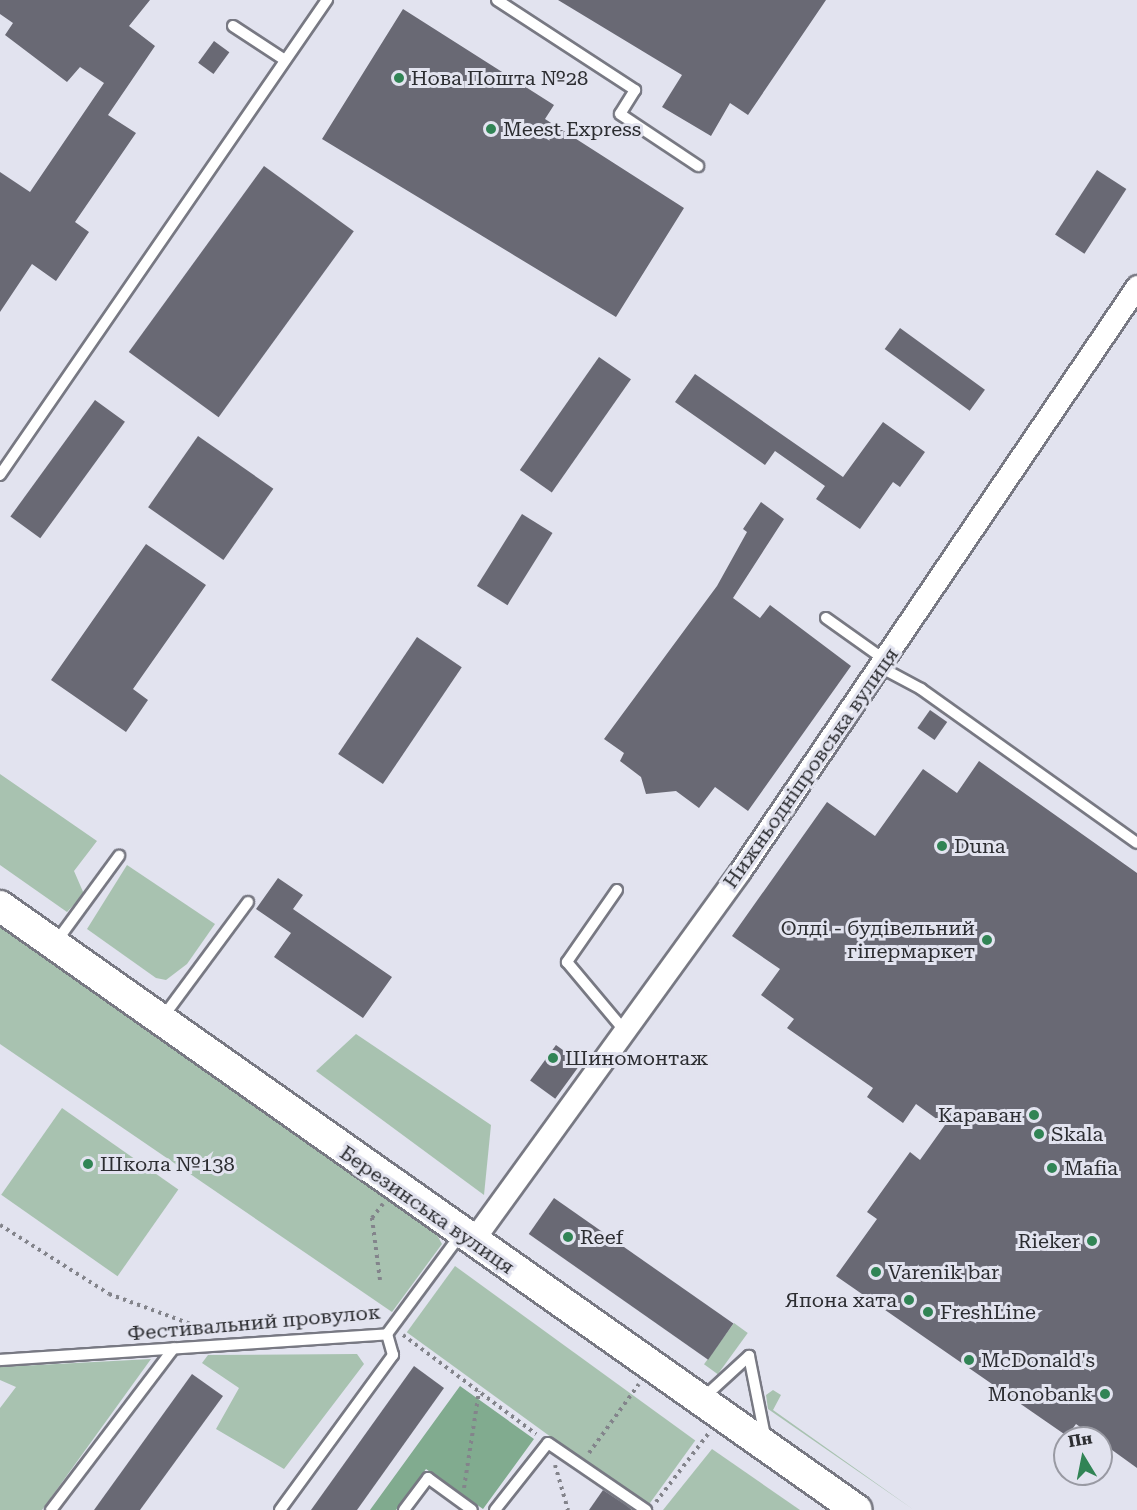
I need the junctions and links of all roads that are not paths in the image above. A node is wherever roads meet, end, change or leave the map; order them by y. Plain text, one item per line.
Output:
1 (327, 0) edge
2 (497, 0) edge
3 (233, 26) dead end
4 (285, 60) junction
5 (698, 166) dead end
6 (1137, 286) edge
7 (0, 475) edge
8 (826, 618) dead end
9 (883, 664) junction
10 (1137, 843) edge
11 (119, 856) dead end
12 (618, 890) dead end
13 (248, 902) dead end
14 (0, 906) edge
15 (54, 945) junction
16 (161, 1020) junction
17 (626, 1031) junction
18 (467, 1237) junction
19 (387, 1334) junction
20 (174, 1348) junction
21 (0, 1360) edge
22 (712, 1407) junction
23 (775, 1451) junction
24 (51, 1510) edge
25 (280, 1510) edge
26 (404, 1510) edge
27 (472, 1510) edge
28 (495, 1510) edge
29 (648, 1510) edge
30 (857, 1510) edge

1 - 4 lane
2 - 5 lane
3 - 4 lane
4 - 7 lane
6 - 9 street, Нижньодніпровська вулиця
8 - 9 lane
9 - 10 lane
9 - 17 street, Нижньодніпровська вулиця
11 - 15 lane
12 - 17 lane
13 - 16 lane
14 - 15 street, Березинська вулиця
15 - 16 street, Березинська вулиця
16 - 18 street, Березинська вулиця
17 - 18 street, Нижньодніпровська вулиця
18 - 19 lane, Фестивальний провулок
18 - 22 street, Березинська вулиця
19 - 20 lane, Фестивальний провулок
19 - 25 lane
20 - 21 lane, Фестивальний провулок
20 - 24 lane
22 - 23 street, Березинська вулиця
22 - 23 lane
23 - 30 street, Березинська вулиця
26 - 27 lane
28 - 29 lane

